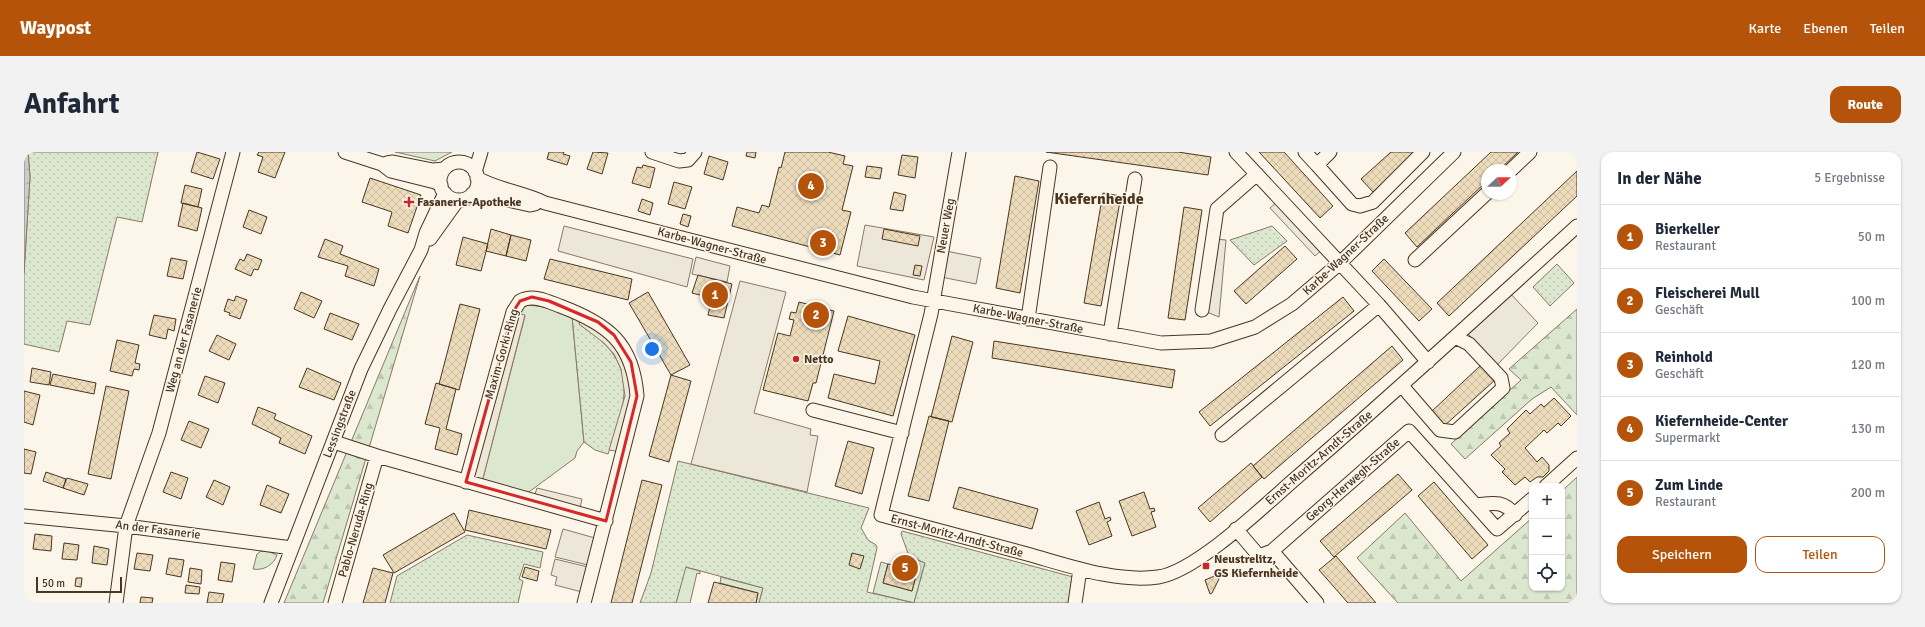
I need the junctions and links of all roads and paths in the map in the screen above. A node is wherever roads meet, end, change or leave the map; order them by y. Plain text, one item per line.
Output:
1 (233, 152) edge
2 (345, 152) edge
3 (481, 152) edge
4 (652, 152) edge
5 (695, 152) edge
6 (959, 152) edge
7 (1236, 152) edge
8 (1305, 152) edge
9 (1330, 152) edge
10 (1423, 152) edge
11 (1454, 152) edge
12 (1530, 152) edge
13 (465, 157) edge
14 (382, 164) junction
15 (1517, 164) edge
16 (1317, 165) junction
17 (1050, 167) dead end
18 (444, 169) junction
19 (1257, 174) junction
20 (476, 175) junction
21 (1134, 179) dead end
22 (443, 189) junction
23 (472, 194) junction
24 (1481, 199) edge
25 (458, 200) junction
26 (545, 204) junction
27 (1577, 226) edge
28 (421, 250) junction
29 (1415, 260) dead end
30 (1340, 263) junction
31 (933, 301) junction
32 (1379, 305) junction
33 (1202, 310) dead end
34 (1028, 319) junction
35 (1110, 334) junction
36 (1455, 337) junction
37 (1428, 362) junction
38 (1402, 386) junction
39 (813, 410) dead end
40 (902, 433) junction
41 (1222, 435) dead end
42 (334, 442) junction
43 (377, 456) junction
44 (1577, 458) edge
45 (466, 482) junction
46 (1549, 483) edge
47 (1529, 502) edge
48 (1476, 505) junction
49 (1515, 514) junction
50 (24, 516) edge
51 (607, 517) junction
52 (126, 526) junction
53 (1236, 529) junction
54 (292, 548) junction
55 (1272, 551) junction
56 (1080, 569) junction
57 (116, 603) edge
58 (270, 603) edge
59 (335, 603) edge
60 (584, 603) edge
61 (1075, 603) edge
62 (1317, 603) edge

1 - 52 street, Weg an der Fasanerie
2 - 14 street
3 - 20 street
4 - 5 street
6 - 31 street, Neuer Weg
7 - 19 street
8 - 16 street, Karbe-Wagner-Straße
9 - 16 street
10 - 16 street, Karbe-Wagner-Straße
11 - 30 street, Karbe-Wagner-Straße
12 - 15 street
13 - 18 street
13 - 20 street
14 - 18 street
14 - 22 street
17 - 34 street
18 - 22 street
19 - 30 street
19 - 33 street
20 - 23 street
20 - 26 street, Karbe-Wagner-Straße
21 - 35 street
22 - 25 street
22 - 28 street, Lessingstraße
23 - 25 street
23 - 26 street, Karbe-Wagner-Straße
24 - 29 street
25 - 28 street, Lessingstraße
26 - 31 street, Karbe-Wagner-Straße
27 - 36 street, Ernst-Moritz-Arndt-Straße
28 - 42 street, Lessingstraße
30 - 32 street
30 - 35 street, Karbe-Wagner-Straße
31 - 34 street, Karbe-Wagner-Straße
31 - 40 street, Ernst-Moritz-Arndt-Straße
32 - 37 street
32 - 41 street
34 - 35 street, Karbe-Wagner-Straße
36 - 37 street, Ernst-Moritz-Arndt-Straße
36 - 38 street
37 - 38 street, Ernst-Moritz-Arndt-Straße
38 - 53 street, Ernst-Moritz-Arndt-Straße
39 - 40 street
40 - 56 street, Ernst-Moritz-Arndt-Straße
42 - 43 street
42 - 54 street, Lessingstraße
43 - 45 street
43 - 59 street, Pablo-Neruda-Ring
44 - 46 street
45 - 51 street
45 - 51 street, Maxim-Gorki-Ring
47 - 49 street, Georg-Herwegh-Straße
48 - 49 street
48 - 49 street, Georg-Herwegh-Straße
48 - 55 street, Georg-Herwegh-Straße
50 - 52 street, An der Fasanerie
51 - 60 street, Maxim-Gorki-Ring
52 - 54 street, An der Fasanerie
52 - 57 street, Weg an der Fasanerie
53 - 55 street
53 - 56 street, Ernst-Moritz-Arndt-Straße
54 - 58 street, Lessingstraße
55 - 62 street
56 - 61 street

